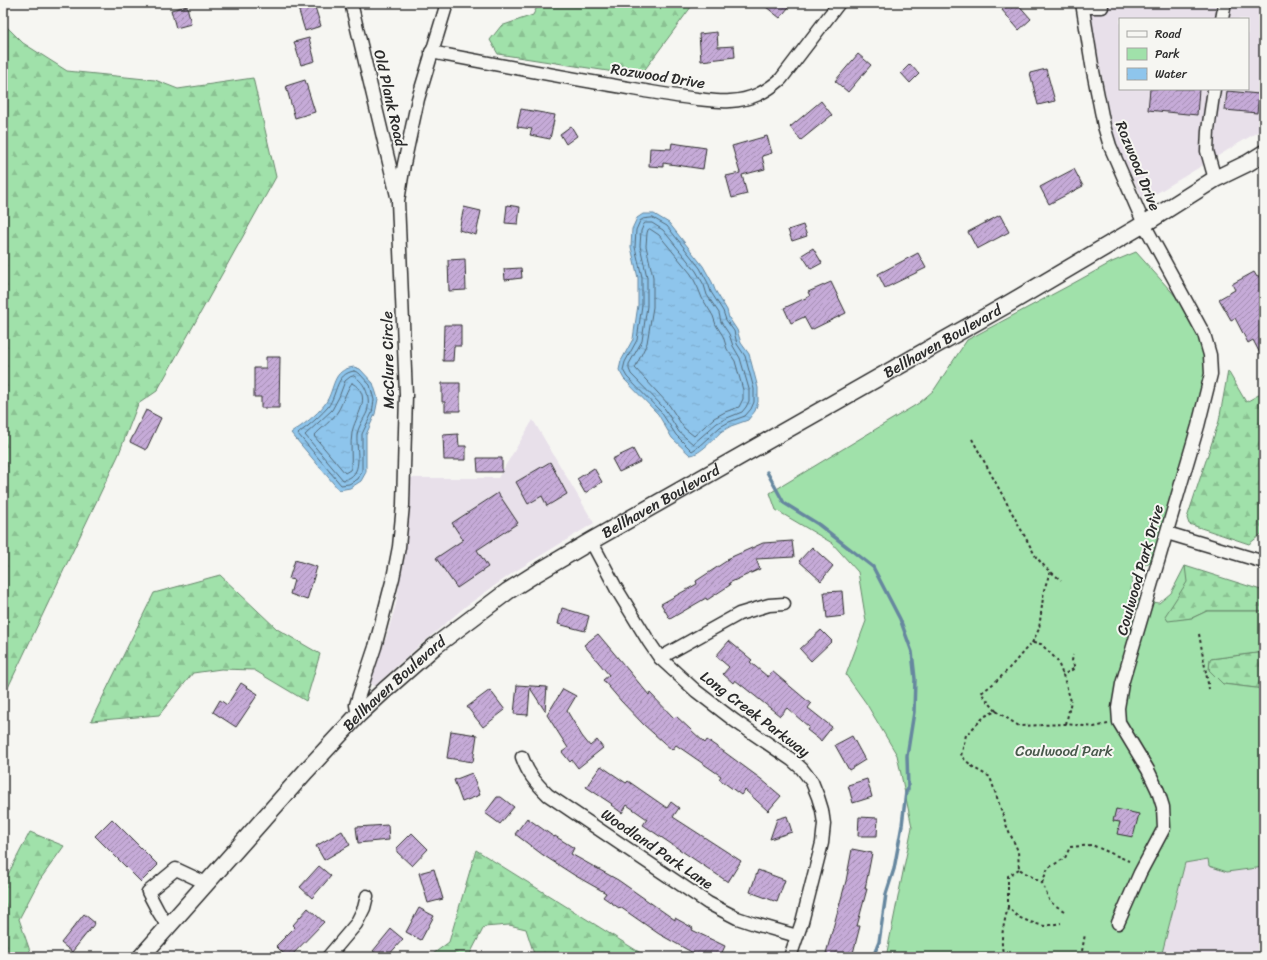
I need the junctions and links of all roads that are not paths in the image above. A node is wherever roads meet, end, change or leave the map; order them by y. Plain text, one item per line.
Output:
1 (351, 3) edge
2 (446, 3) edge
3 (839, 3) edge
4 (1225, 3) edge
5 (1082, 5) edge
6 (1102, 7) dead end
7 (1222, 18) edge
8 (431, 52) junction
9 (1214, 90) edge
10 (1264, 153) edge
11 (1215, 179) junction
12 (398, 201) junction
13 (1144, 224) junction
14 (1167, 533) junction
15 (591, 541) junction
16 (1264, 562) edge
17 (784, 604) dead end
18 (660, 658) junction
19 (358, 715) junction
20 (522, 756) dead end
21 (206, 883) junction
22 (367, 896) dead end
23 (1118, 923) dead end
24 (168, 927) junction
25 (797, 936) junction
26 (141, 957) edge
27 (328, 957) edge
28 (790, 957) edge

1 - 12 street, Old Plank Road
2 - 8 street, McClure Circle
3 - 8 street, Rozwood Drive
4 - 7 street
5 - 6 street
5 - 13 street, Rozwood Drive
8 - 12 street, McClure Circle
9 - 11 street
10 - 11 main road, Bellhaven Boulevard
11 - 13 main road, Bellhaven Boulevard
12 - 19 street, McClure Circle
13 - 14 street, Coulwood Park Drive
13 - 15 main road, Bellhaven Boulevard
14 - 16 street
14 - 23 street, Coulwood Park Drive
15 - 18 street, Long Creek Parkway
15 - 19 main road, Bellhaven Boulevard
17 - 18 street
18 - 25 street, Long Creek Parkway
19 - 21 main road, Bellhaven Boulevard
20 - 25 street, Woodland Park Lane
21 - 24 main road, Bellhaven Boulevard
21 - 24 street
22 - 27 street
24 - 26 main road, Bellhaven Boulevard
25 - 28 street, Long Creek Parkway

